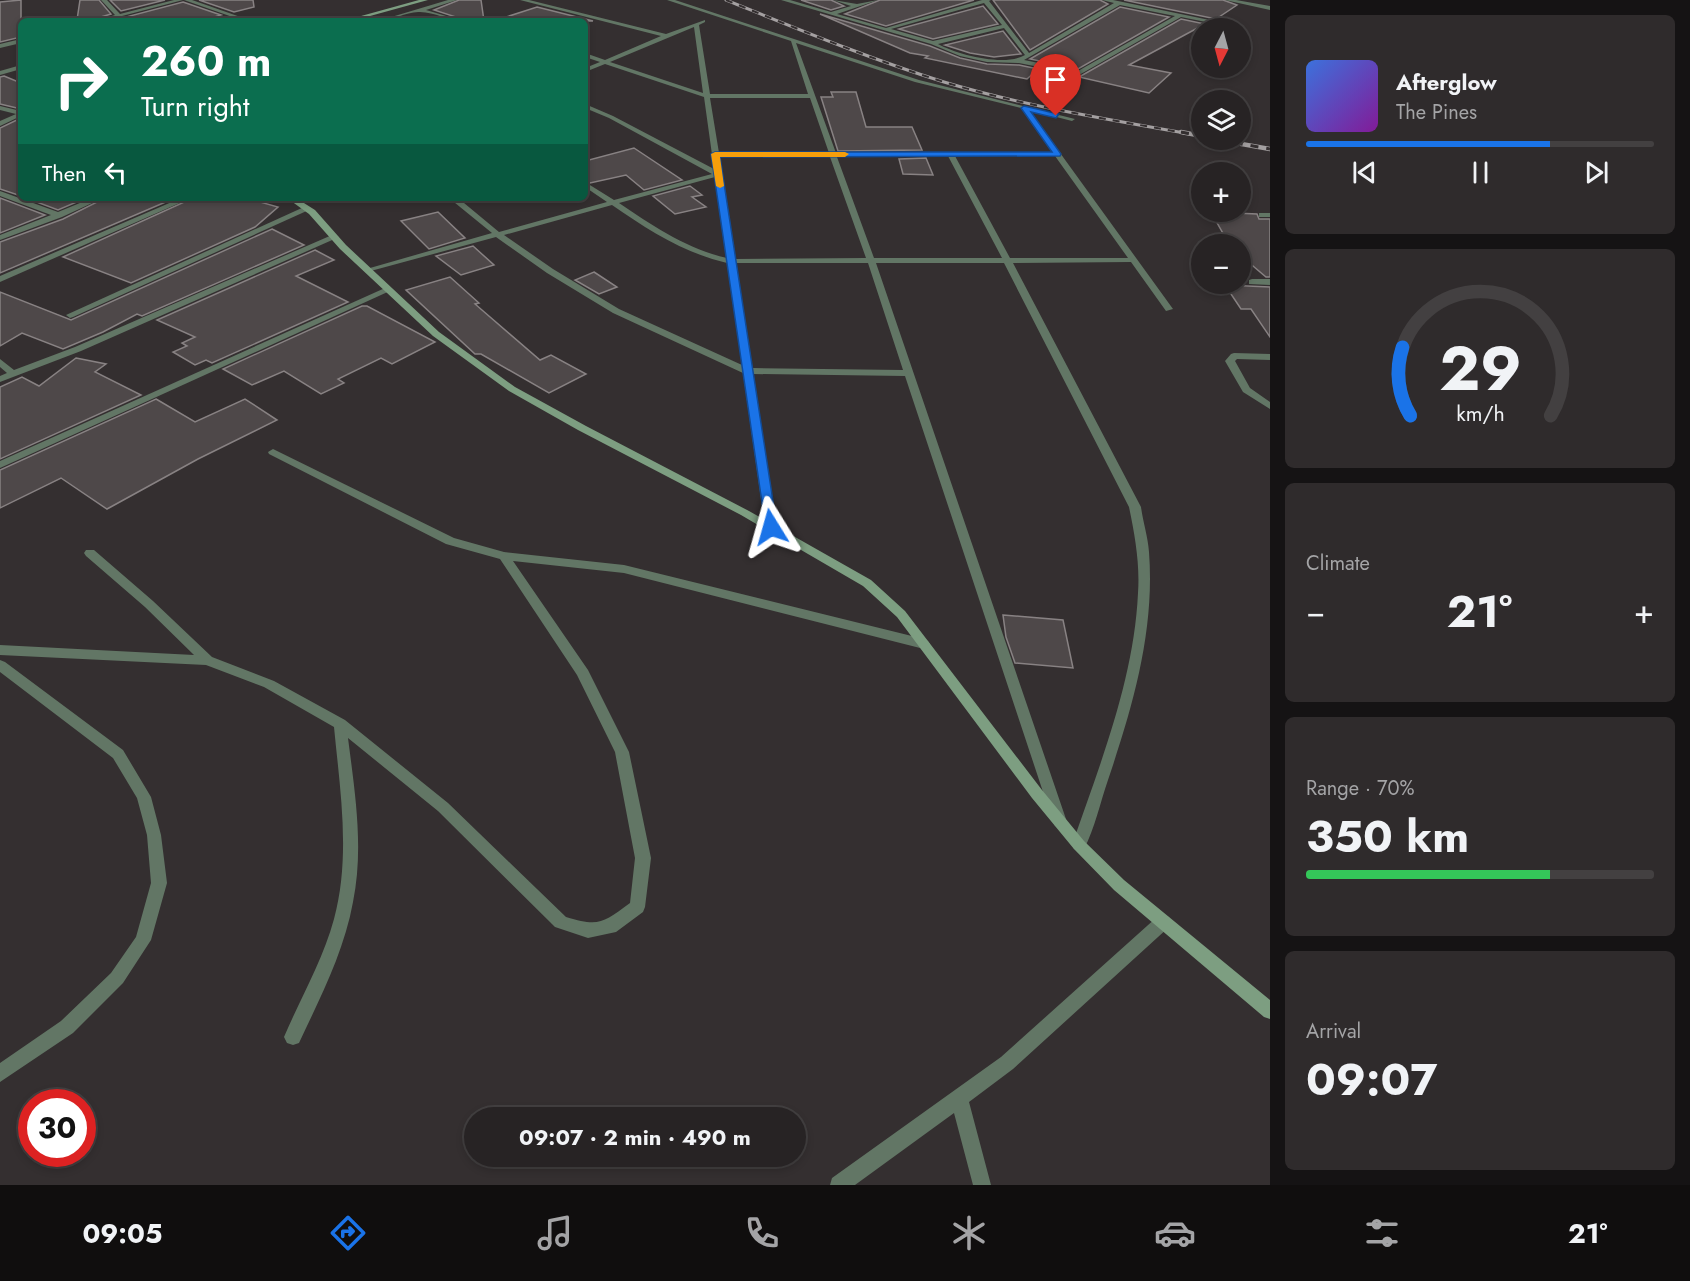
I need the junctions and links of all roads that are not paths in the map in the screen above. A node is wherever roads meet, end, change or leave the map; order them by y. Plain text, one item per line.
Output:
1 (104, 0) edge
2 (180, 0) edge
3 (187, 0) edge
4 (425, 0) edge
5 (454, 0) edge
6 (523, 0) edge
7 (543, 0) edge
8 (670, 0) edge
9 (784, 0) edge
10 (836, 0) edge
11 (875, 0) edge
12 (986, 0) edge
13 (1105, 0) edge
14 (1228, 0) edge
15 (534, 3) junction
16 (1119, 3) junction
17 (856, 6) junction
18 (1270, 8) edge
19 (419, 10) junction
20 (832, 13) junction
21 (715, 15) junction
22 (1180, 15) junction
23 (117, 16) junction
24 (109, 18) edge
25 (120, 18) edge
26 (240, 18) edge
27 (357, 18) edge
28 (391, 18) edge
29 (448, 18) edge
30 (1195, 18) edge
31 (696, 24) junction
32 (1006, 26) junction
33 (886, 29) junction
34 (666, 36) junction
35 (18, 42) edge
36 (794, 42) junction
37 (933, 43) junction
38 (0, 46) edge
39 (1028, 55) junction
40 (588, 56) edge
41 (606, 61) junction
42 (1019, 61) junction
43 (18, 68) edge
44 (588, 69) edge
45 (0, 73) edge
46 (706, 96) junction
47 (813, 96) junction
48 (588, 107) edge
49 (0, 108) edge
50 (1024, 108) junction
51 (18, 112) edge
52 (18, 115) edge
53 (1072, 119) dead end
54 (0, 124) edge
55 (715, 154) junction
56 (833, 154) junction
57 (950, 154) junction
58 (1057, 154) junction
59 (718, 174) junction
60 (588, 186) edge
61 (0, 193) edge
62 (18, 200) edge
63 (21, 201) edge
64 (92, 201) edge
65 (180, 201) edge
66 (295, 201) edge
67 (457, 201) edge
68 (615, 202) junction
69 (307, 209) junction
70 (59, 215) junction
71 (497, 234) junction
72 (335, 237) junction
73 (0, 238) edge
74 (1007, 260) junction
75 (1134, 260) junction
76 (731, 261) junction
77 (871, 261) junction
78 (367, 270) junction
79 (0, 279) edge
80 (1252, 282) dead end
81 (1270, 282) edge
82 (388, 290) junction
83 (1169, 309) dead end
84 (70, 315) dead end
85 (1270, 357) edge
86 (0, 362) edge
87 (747, 371) junction
88 (12, 373) junction
89 (909, 373) junction
90 (0, 379) edge
91 (1270, 406) edge
92 (273, 452) dead end
93 (0, 465) edge
94 (771, 527) junction
95 (90, 553) dead end
96 (504, 556) junction
97 (924, 644) junction
98 (0, 650) edge
99 (207, 660) junction
100 (0, 665) edge
101 (340, 724) junction
102 (1061, 822) junction
103 (1079, 845) junction
104 (1163, 922) junction
105 (1270, 1011) edge
106 (293, 1037) dead end
107 (0, 1073) edge
108 (959, 1099) junction
109 (839, 1185) edge
110 (982, 1185) edge

1 - 23 street
2 - 23 street
3 - 26 street
4 - 27 street
5 - 19 street
6 - 15 street
7 - 15 street
8 - 21 street
9 - 20 street
10 - 17 street
11 - 17 street
12 - 32 street
12 - 33 street
13 - 16 street
14 - 18 street
15 - 34 street
16 - 22 street
16 - 39 street
17 - 20 street
19 - 28 street
19 - 29 street
20 - 33 street
21 - 31 street
21 - 36 street
22 - 30 street
22 - 42 street
23 - 24 street
23 - 25 street
31 - 34 street
31 - 46 street
32 - 37 street
32 - 39 street
33 - 37 street
34 - 41 street
35 - 38 street
36 - 47 street
36 - 50 street
37 - 42 street
39 - 42 street
40 - 41 street
41 - 44 street
41 - 46 street
43 - 45 street
46 - 47 street
46 - 55 street
47 - 56 street
48 - 59 street
49 - 51 street
50 - 53 street
50 - 58 street
52 - 54 street
55 - 56 street
55 - 59 street
56 - 57 street
56 - 77 street
57 - 58 street
57 - 74 street
58 - 75 street
59 - 68 street
59 - 76 street
60 - 68 street
61 - 62 street
63 - 70 street
64 - 70 street
65 - 79 street
66 - 69 street
67 - 71 street
68 - 71 street
68 - 76 street
69 - 72 street
69 - 84 street
70 - 73 street
71 - 78 street
71 - 87 street
72 - 78 street
72 - 88 street
74 - 75 street
74 - 77 street
74 - 103 street
75 - 83 street
76 - 77 street
76 - 87 street
77 - 89 street
78 - 82 street
80 - 81 street
82 - 93 street
82 - 94 street
85 - 91 street
86 - 88 street
87 - 89 street
87 - 94 street
88 - 90 street
89 - 102 street
92 - 96 street
94 - 97 street
95 - 99 street
96 - 97 street
96 - 101 street
97 - 102 street
98 - 99 street
99 - 101 street
100 - 107 street
101 - 106 street
102 - 103 street
103 - 104 street
104 - 105 street
104 - 108 street
108 - 109 street
108 - 110 street

